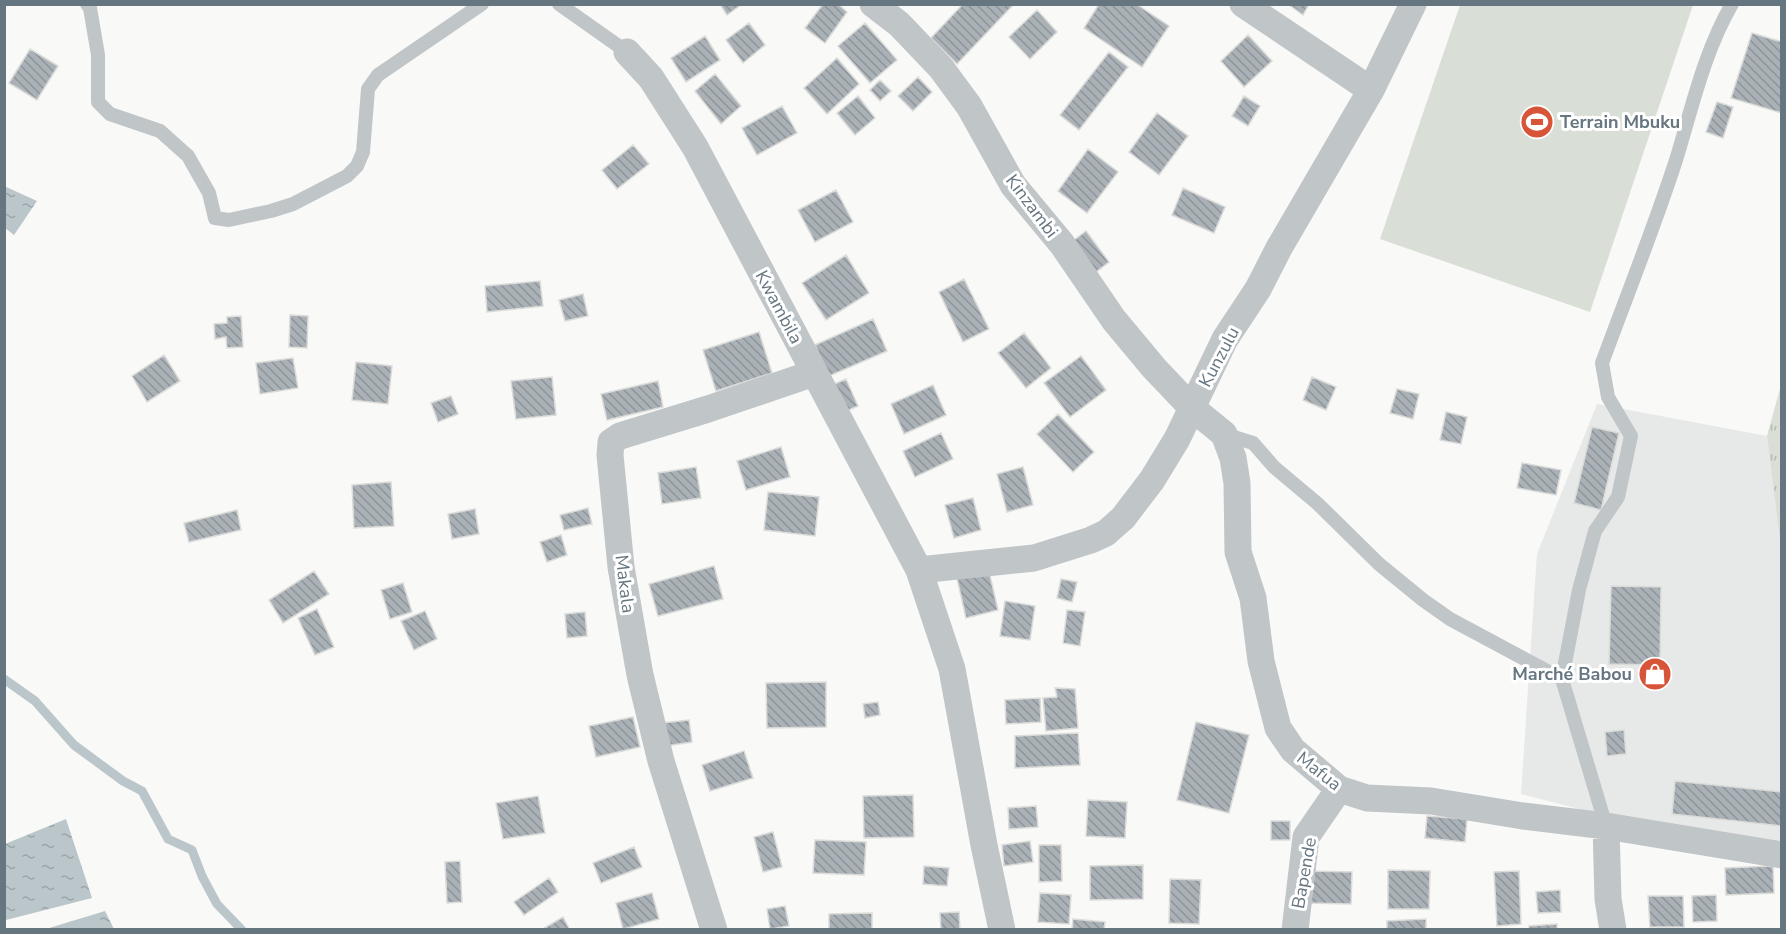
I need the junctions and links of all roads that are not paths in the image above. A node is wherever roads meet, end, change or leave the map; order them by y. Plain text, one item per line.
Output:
1 (87, 4) edge
2 (482, 4) edge
3 (559, 4) edge
4 (873, 4) edge
5 (1243, 4) edge
6 (1413, 4) edge
7 (1732, 4) edge
8 (627, 52) joint
9 (1371, 90) junction
10 (814, 373) junction
11 (1192, 408) junction
12 (1224, 434) junction
13 (919, 570) junction
14 (1563, 679) junction
15 (1339, 789) junction
16 (1606, 826) junction
17 (1782, 855) edge
18 (714, 930) edge
19 (1002, 930) edge
20 (1295, 930) edge
21 (1613, 930) edge

1 - 2 lane
3 - 8 lane
4 - 11 street, Kinzambi
5 - 9 street
6 - 9 street, Kunzulu
7 - 14 lane
8 - 10 street, Kwambila
9 - 11 street, Kunzulu
10 - 13 street, Kwambila
10 - 18 street, Makala
11 - 12 street
11 - 13 street, Kunzulu
12 - 14 lane
12 - 15 street, Mafua
13 - 19 street
14 - 16 lane
15 - 16 street, Mafua
15 - 20 street, Bapende
16 - 17 street, Mafua
16 - 21 street

